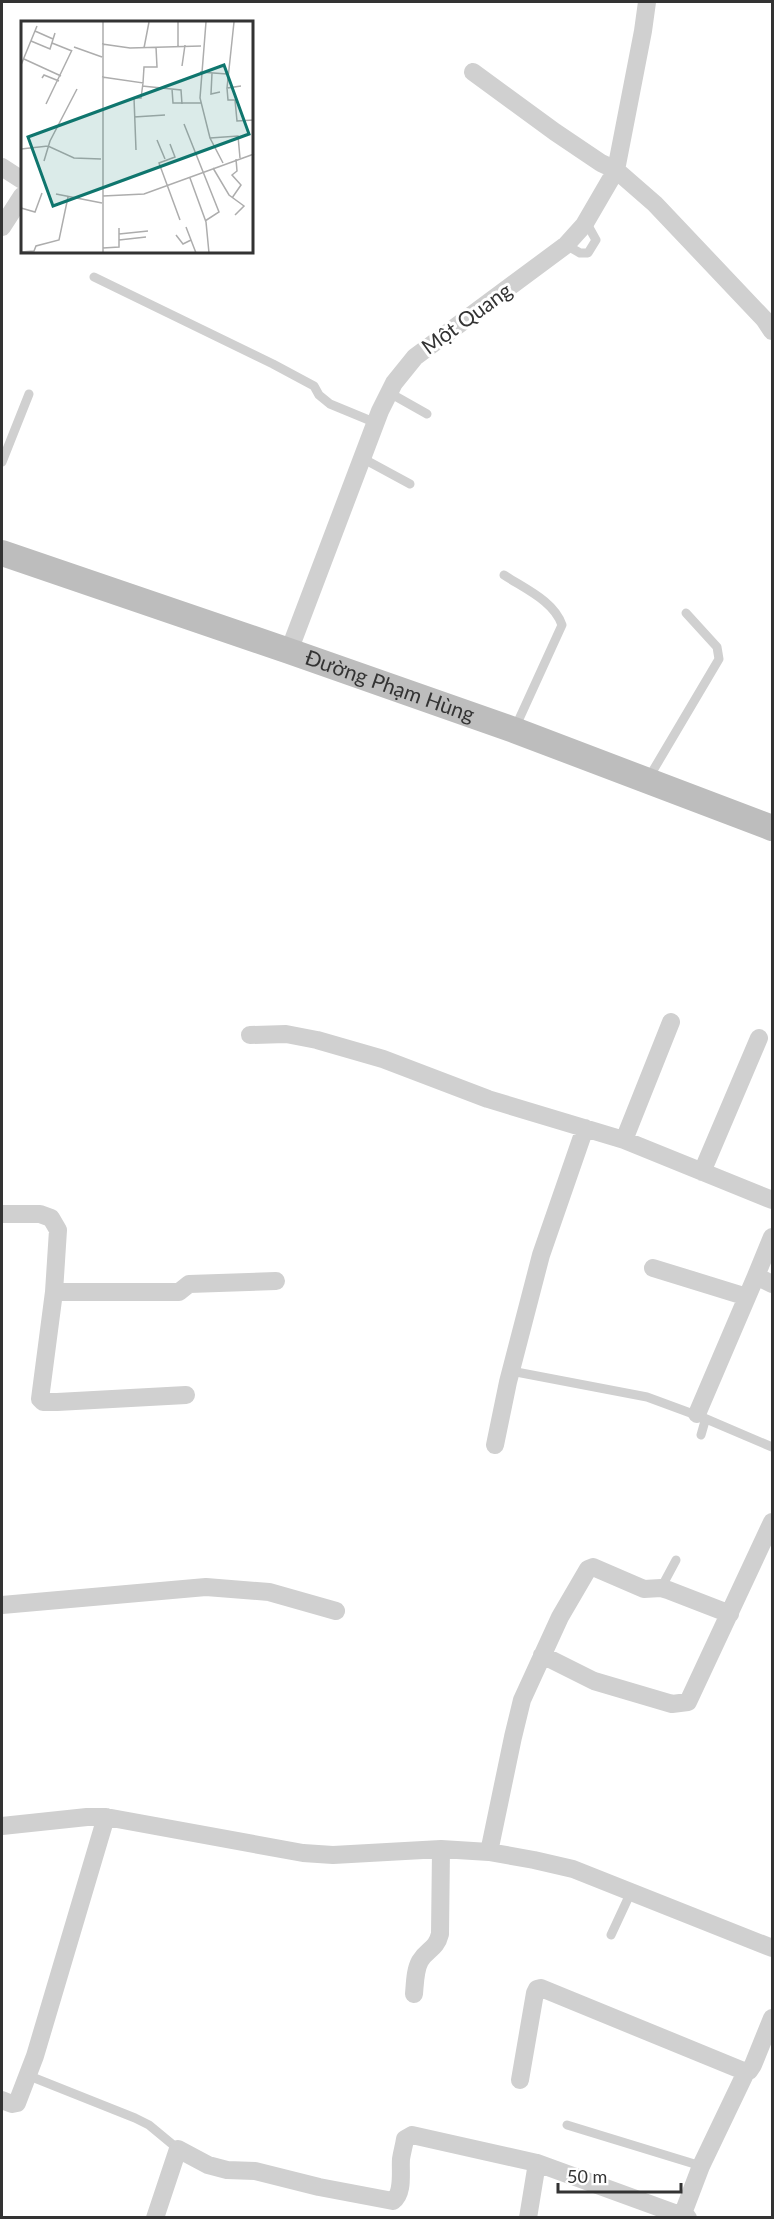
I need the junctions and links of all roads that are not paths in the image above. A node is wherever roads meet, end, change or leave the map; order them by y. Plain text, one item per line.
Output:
1 (647, 2) edge
2 (473, 72) dead end
3 (2, 167) edge
4 (616, 170) junction
5 (21, 179) edge
6 (21, 198) edge
7 (2, 227) edge
8 (94, 277) dead end
9 (772, 331) edge
10 (388, 392) junction
11 (29, 394) dead end
12 (427, 414) dead end
13 (376, 423) junction
14 (362, 458) junction
15 (2, 462) edge
16 (410, 484) dead end
17 (2, 554) edge
18 (504, 575) dead end
19 (686, 613) dead end
20 (289, 651) junction
21 (514, 730) junction
22 (647, 781) junction
23 (771, 825) edge
24 (671, 1022) dead end
25 (250, 1035) dead end
26 (759, 1038) dead end
27 (585, 1128) junction
28 (624, 1140) junction
29 (702, 1172) junction
30 (772, 1200) edge
31 (2, 1214) edge
32 (772, 1237) edge
33 (653, 1268) dead end
34 (756, 1276) junction
35 (276, 1281) dead end
36 (772, 1284) edge
37 (54, 1292) junction
38 (747, 1297) junction
39 (511, 1371) junction
40 (186, 1395) dead end
41 (701, 1416) junction
42 (701, 1435) dead end
43 (495, 1445) dead end
44 (772, 1447) edge
45 (772, 1522) edge
46 (676, 1560) dead end
47 (661, 1588) junction
48 (2, 1605) edge
49 (336, 1611) dead end
50 (730, 1614) junction
51 (542, 1655) junction
52 (106, 1817) junction
53 (2, 1827) edge
54 (441, 1849) junction
55 (489, 1852) junction
56 (631, 1892) junction
57 (611, 1935) dead end
58 (772, 1948) edge
59 (414, 1994) dead end
60 (772, 2018) edge
61 (746, 2072) junction
62 (27, 2075) junction
63 (520, 2080) dead end
64 (2, 2100) edge
65 (567, 2125) dead end
66 (178, 2149) junction
67 (537, 2163) junction
68 (701, 2166) junction
69 (155, 2217) edge
70 (528, 2217) edge
71 (685, 2217) edge

1 - 4 street, Một Quang
2 - 4 street
3 - 5 street
4 - 9 street
4 - 10 street, Một Quang
6 - 7 street
8 - 13 lane
10 - 12 lane
10 - 13 street, Một Quang
11 - 15 lane
13 - 14 street, Một Quang
14 - 16 lane
14 - 20 street, Một Quang
17 - 20 main road, Đường Phạm Hùng
18 - 21 lane
19 - 22 lane
20 - 21 main road, Đường Phạm Hùng
21 - 22 main road, Đường Phạm Hùng
22 - 23 main road, Đường Phạm Hùng
24 - 28 street
25 - 27 street
26 - 29 street
27 - 28 street
27 - 39 street
28 - 29 street
29 - 30 street
31 - 37 street
32 - 34 street
33 - 38 street
34 - 36 street
34 - 38 street
35 - 37 street
37 - 40 street
38 - 41 street
39 - 41 lane
39 - 43 street
41 - 42 lane
41 - 44 lane
45 - 50 street
46 - 47 lane
47 - 50 street
47 - 51 street
48 - 49 street
50 - 51 street
51 - 55 street
52 - 53 street
52 - 54 street
52 - 62 street
54 - 55 street
54 - 59 street
55 - 56 street
56 - 57 lane
56 - 58 street
60 - 61 street
61 - 63 street
61 - 68 street
62 - 64 street
62 - 66 lane
65 - 68 lane
66 - 67 street
66 - 69 street
67 - 70 street
67 - 71 street
68 - 71 street

